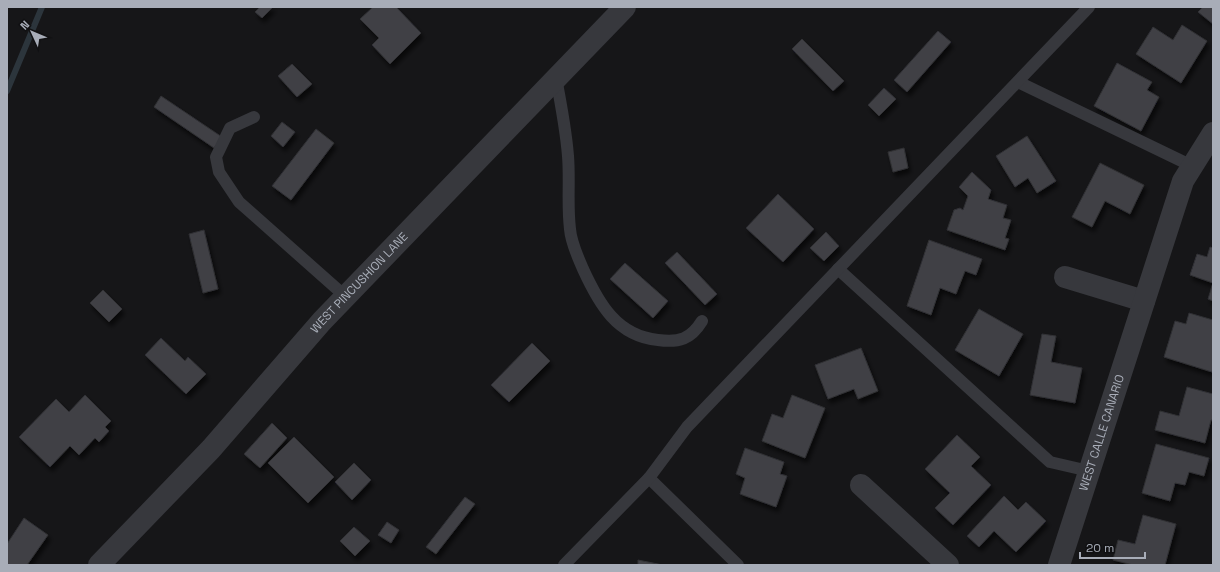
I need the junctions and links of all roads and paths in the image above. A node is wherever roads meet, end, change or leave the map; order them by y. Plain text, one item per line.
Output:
1 (625, 7) edge
2 (1090, 7) edge
3 (556, 78) junction
4 (1018, 82) junction
5 (254, 116) dead end
6 (1213, 133) edge
7 (1192, 166) junction
8 (838, 269) junction
9 (1065, 277) dead end
10 (345, 296) junction
11 (1144, 301) junction
12 (702, 321) dead end
13 (1090, 471) junction
14 (649, 478) junction
15 (861, 485) dead end
16 (99, 565) edge
17 (564, 565) edge
18 (738, 565) edge
19 (948, 565) edge
20 (1059, 565) edge

1 - 3 street, WEST PINCUSHION LANE
2 - 4 lane
3 - 10 street, WEST PINCUSHION LANE
3 - 12 lane
4 - 7 lane
4 - 8 lane
5 - 10 lane
6 - 7 street, WEST CALLE CANARIO
7 - 11 street, WEST CALLE CANARIO
8 - 13 lane
8 - 14 lane
9 - 11 street
10 - 16 street, WEST PINCUSHION LANE
11 - 13 street, WEST CALLE CANARIO
13 - 20 street, WEST CALLE CANARIO
14 - 17 lane
14 - 18 lane
15 - 19 street

